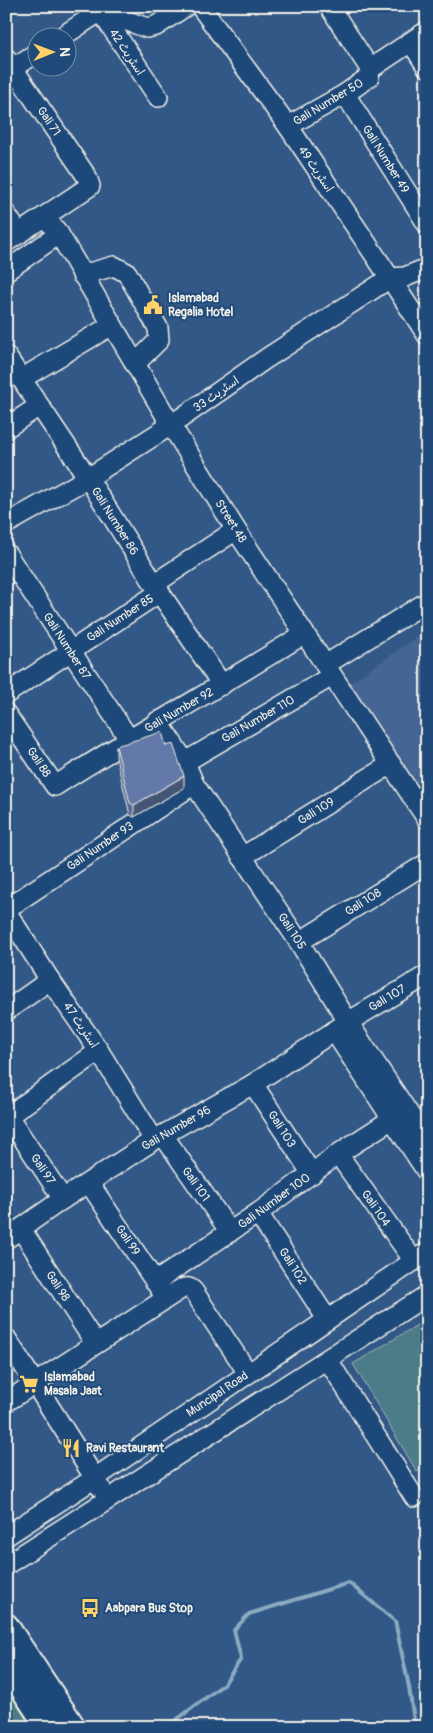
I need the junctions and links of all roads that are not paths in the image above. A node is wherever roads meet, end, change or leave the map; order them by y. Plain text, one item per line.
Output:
1 (186, 6) edge
2 (200, 6) edge
3 (329, 6) edge
4 (102, 8) edge
5 (74, 28) edge
6 (427, 31) edge
7 (411, 42) junction
8 (28, 58) edge
9 (427, 67) edge
10 (10, 70) edge
11 (370, 73) junction
12 (345, 94) junction
13 (158, 97) dead end
14 (288, 126) junction
15 (6, 214) edge
16 (46, 217) junction
17 (427, 224) edge
18 (58, 234) junction
19 (13, 238) edge
20 (427, 268) edge
21 (6, 270) edge
22 (82, 275) junction
23 (390, 278) junction
24 (112, 325) junction
25 (427, 335) edge
26 (6, 356) edge
27 (135, 364) junction
28 (21, 379) junction
29 (39, 406) junction
30 (171, 425) junction
31 (6, 428) edge
32 (88, 478) junction
33 (6, 524) edge
34 (236, 530) junction
35 (6, 553) edge
36 (157, 588) junction
37 (425, 603) dead end
38 (304, 634) junction
39 (70, 651) junction
40 (328, 671) junction
41 (222, 685) junction
42 (6, 694) edge
43 (6, 714) edge
44 (158, 721) junction
45 (128, 739) junction
46 (185, 762) junction
47 (391, 764) junction
48 (194, 784) junction
49 (55, 786) joint
50 (427, 819) edge
51 (242, 857) junction
52 (427, 862) edge
53 (6, 910) edge
54 (299, 942) junction
55 (427, 974) edge
56 (50, 980) junction
57 (6, 1011) edge
58 (341, 1026) junction
59 (99, 1051) junction
60 (253, 1084) junction
61 (7, 1115) edge
62 (392, 1119) junction
63 (423, 1129) edge
64 (12, 1135) edge
65 (158, 1137) junction
66 (338, 1154) junction
67 (427, 1172) edge
68 (312, 1174) junction
69 (89, 1183) junction
70 (64, 1199) junction
71 (258, 1213) junction
72 (230, 1232) junction
73 (14, 1234) edge
74 (420, 1257) edge
75 (156, 1282) junction
76 (427, 1295) edge
77 (166, 1298) junction
78 (327, 1319) junction
79 (6, 1338) edge
80 (95, 1343) junction
81 (328, 1360) junction
82 (248, 1373) junction
83 (34, 1383) junction
84 (6, 1402) edge
85 (95, 1478) junction
86 (414, 1497) dead end
87 (109, 1499) junction
88 (6, 1536) edge
89 (6, 1565) edge
90 (6, 1626) edge
91 (6, 1663) edge
92 (48, 1727) edge
93 (73, 1727) edge

1 - 4 street
2 - 14 street, اسٹریٹ 49
3 - 11 street
4 - 5 street
4 - 13 street, اسٹریٹ 42
6 - 7 street, Gali Number 50
7 - 9 street
7 - 11 street, Gali Number 50
8 - 10 street
10 - 16 street, Gali 71
11 - 12 street, Gali Number 50
12 - 14 street, Gali Number 50
12 - 17 street, Gali Number 49
14 - 23 street, اسٹریٹ 49
15 - 19 street
16 - 18 street, Street 48
16 - 19 street
18 - 21 street
18 - 22 street, Street 48
20 - 23 street, اسٹریٹ 33
22 - 24 street, Street 48
22 - 27 street
23 - 25 street, اسٹریٹ 49
23 - 30 street, اسٹریٹ 33
24 - 27 street, Street 48
24 - 28 street
26 - 28 street, Gali Number 86
27 - 30 street, Street 48
28 - 29 street, Gali Number 86
29 - 31 street
29 - 32 street, Gali Number 86
30 - 32 street, اسٹریٹ 33
30 - 34 street, Street 48
32 - 33 street, اسٹریٹ 33
32 - 36 street, Gali Number 86
34 - 36 street, Gali Number 85
34 - 38 street, Street 48
35 - 39 street, Gali Number 87
36 - 39 street, Gali Number 85
36 - 41 street, Gali Number 86
37 - 40 street, Gali Number 110
38 - 40 street, Street 48
38 - 41 street, Gali Number 92
39 - 42 street, Gali Number 85
39 - 45 street, Gali Number 87
40 - 46 street, Gali Number 110
40 - 47 street, Street 48
41 - 44 street, Gali Number 92
43 - 49 street, Gali 88
44 - 45 street, Gali Number 92
44 - 46 street, Gali 105
45 - 49 street, Gali Number 92
46 - 48 street, Gali 105
47 - 50 street, Street 48
47 - 51 street, Gali 109
48 - 51 street, Gali 105
48 - 53 street, Gali Number 93
51 - 54 street, Gali 105
52 - 54 street, Gali 108
53 - 56 street, اسٹریٹ 47
54 - 58 street, Gali 105
55 - 58 street, Gali 107
56 - 57 street
56 - 59 street, اسٹریٹ 47
58 - 60 street, Gali Number 96
58 - 62 street
58 - 63 street, Gali 105
59 - 61 street
59 - 65 street, اسٹریٹ 47
60 - 65 street, Gali Number 96
60 - 68 street, Gali 103
61 - 64 street, Gali 97
62 - 66 street, Gali Number 100
62 - 67 street
64 - 70 street, Gali 97
65 - 69 street, Gali Number 96
65 - 72 street, Gali 101
66 - 68 street, Gali Number 100
66 - 74 street, Gali 104
68 - 71 street, Gali Number 100
69 - 70 street, Gali Number 96
69 - 75 street, Gali 99
70 - 73 street, Gali Number 96
71 - 72 street, Gali Number 100
71 - 78 street, Gali 102
72 - 75 street, Gali Number 100
73 - 80 street, Gali 98
74 - 78 street, Muncipal Road
75 - 77 street, Gali 99
76 - 81 street
77 - 80 street
77 - 82 street
78 - 82 street, Muncipal Road
79 - 83 street
80 - 83 street
81 - 86 street
81 - 87 street
82 - 85 street, Muncipal Road
83 - 84 street
83 - 85 street
85 - 87 street
85 - 88 street, Muncipal Road
87 - 89 street
90 - 93 main road
91 - 92 main road

